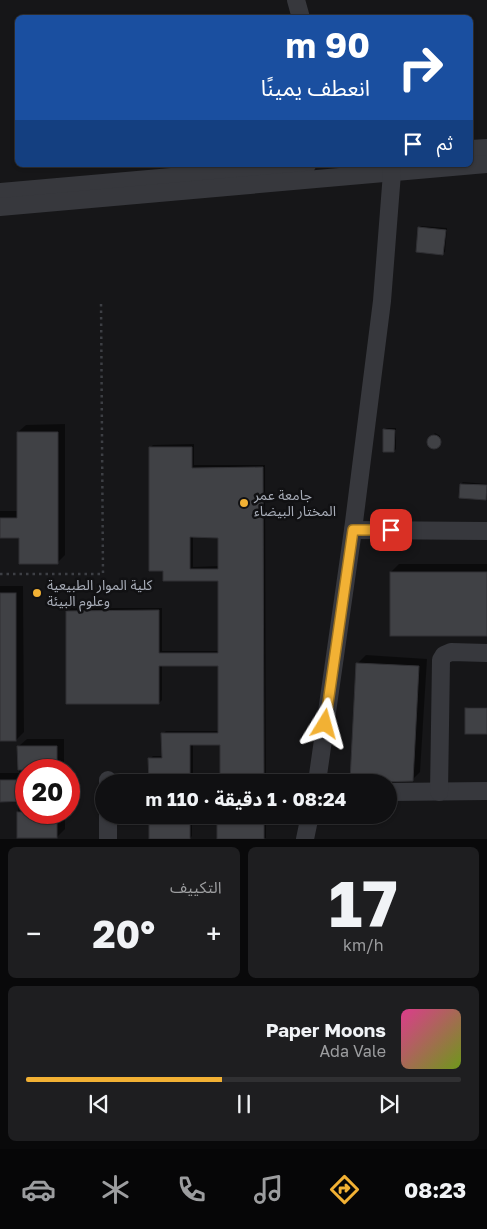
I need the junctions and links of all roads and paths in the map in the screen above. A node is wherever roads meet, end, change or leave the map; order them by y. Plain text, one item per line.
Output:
1 (296, 0) edge
2 (300, 15) edge
3 (487, 148) edge
4 (473, 149) edge
5 (487, 164) edge
6 (473, 165) edge
7 (284, 167) edge
8 (429, 167) edge
9 (391, 169) edge
10 (0, 192) edge
11 (0, 207) edge
12 (101, 300) dead end
13 (353, 530) junction
14 (487, 530) edge
15 (0, 574) edge
16 (487, 653) edge
17 (317, 774) edge
18 (487, 791) edge
19 (397, 792) edge
20 (439, 792) junction
21 (108, 824) edge
22 (308, 824) edge
23 (108, 839) edge
24 (305, 839) edge

1 - 2 street
3 - 4 street
5 - 6 street
7 - 10 street
8 - 9 street
9 - 11 street
9 - 13 street
12 - 15 path
13 - 14 street
13 - 17 street
16 - 20 street
18 - 20 street
19 - 20 street
21 - 23 street
22 - 24 street

